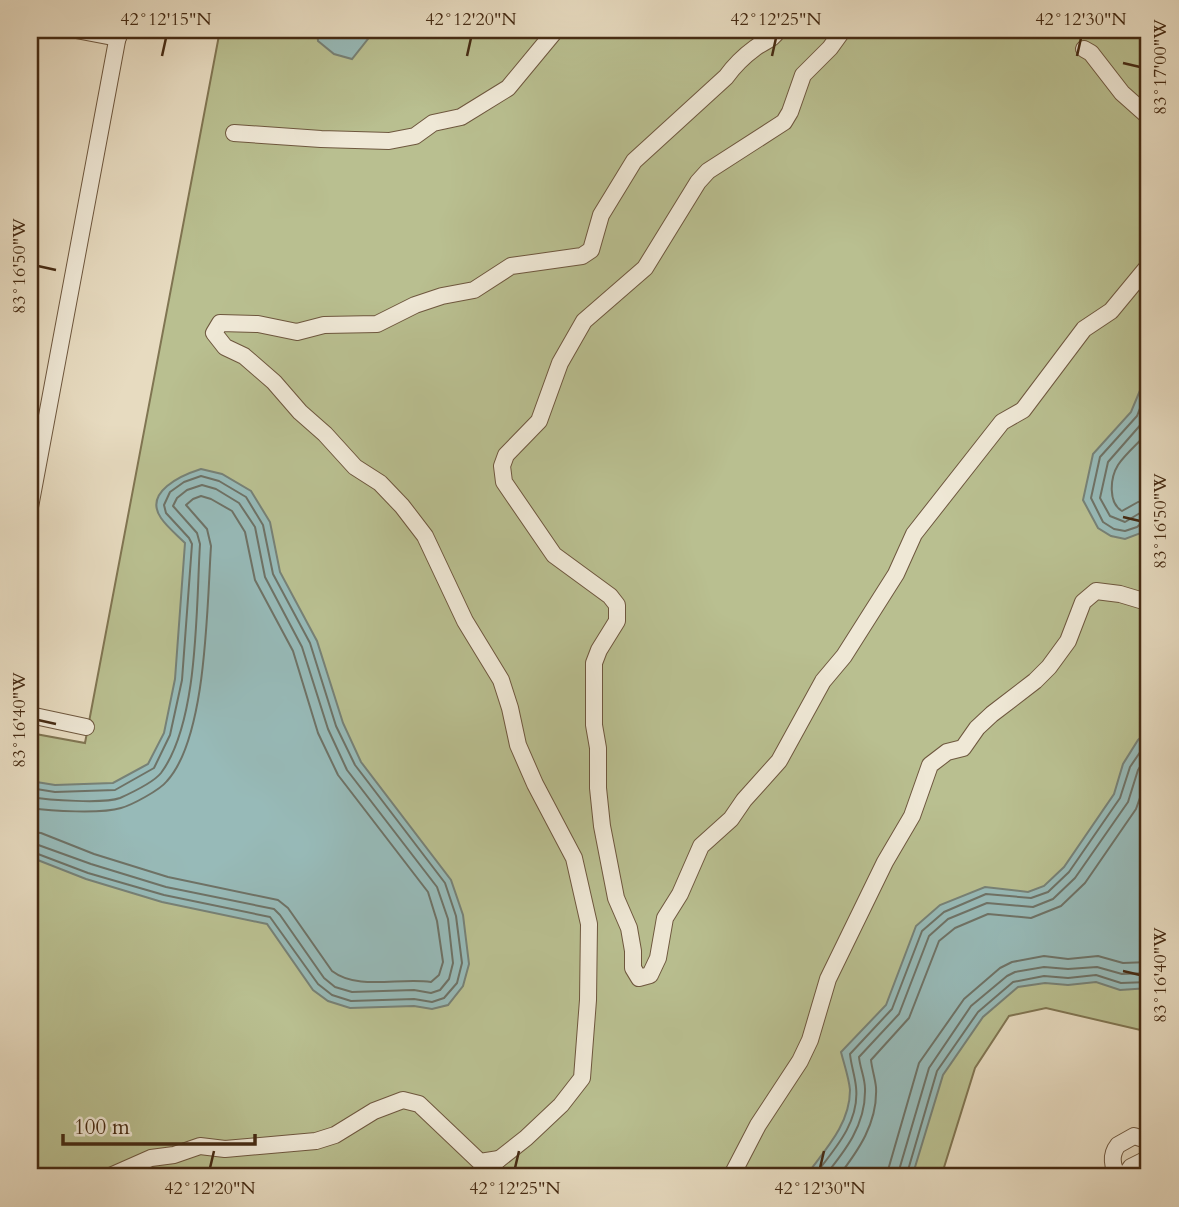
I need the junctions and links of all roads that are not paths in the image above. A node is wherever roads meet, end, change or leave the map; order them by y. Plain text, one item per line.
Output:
1 (76, 30) edge
2 (556, 30) edge
3 (778, 30) edge
4 (843, 30) edge
5 (119, 34) edge
6 (1084, 49) dead end
7 (1149, 117) edge
8 (234, 133) dead end
9 (1149, 265) edge
10 (30, 507) edge
11 (1149, 601) edge
12 (30, 715) edge
13 (86, 727) dead end
14 (1149, 1141) edge
15 (1149, 1158) edge
16 (499, 1159) junction
17 (108, 1177) edge
18 (498, 1177) edge
19 (732, 1177) edge
20 (1119, 1177) edge
21 (1124, 1177) edge

1 - 5 street
2 - 8 street
3 - 16 street
4 - 9 street
5 - 10 street
6 - 7 street
11 - 19 street
12 - 13 street
14 - 20 street
15 - 21 street
16 - 17 street
16 - 18 street

